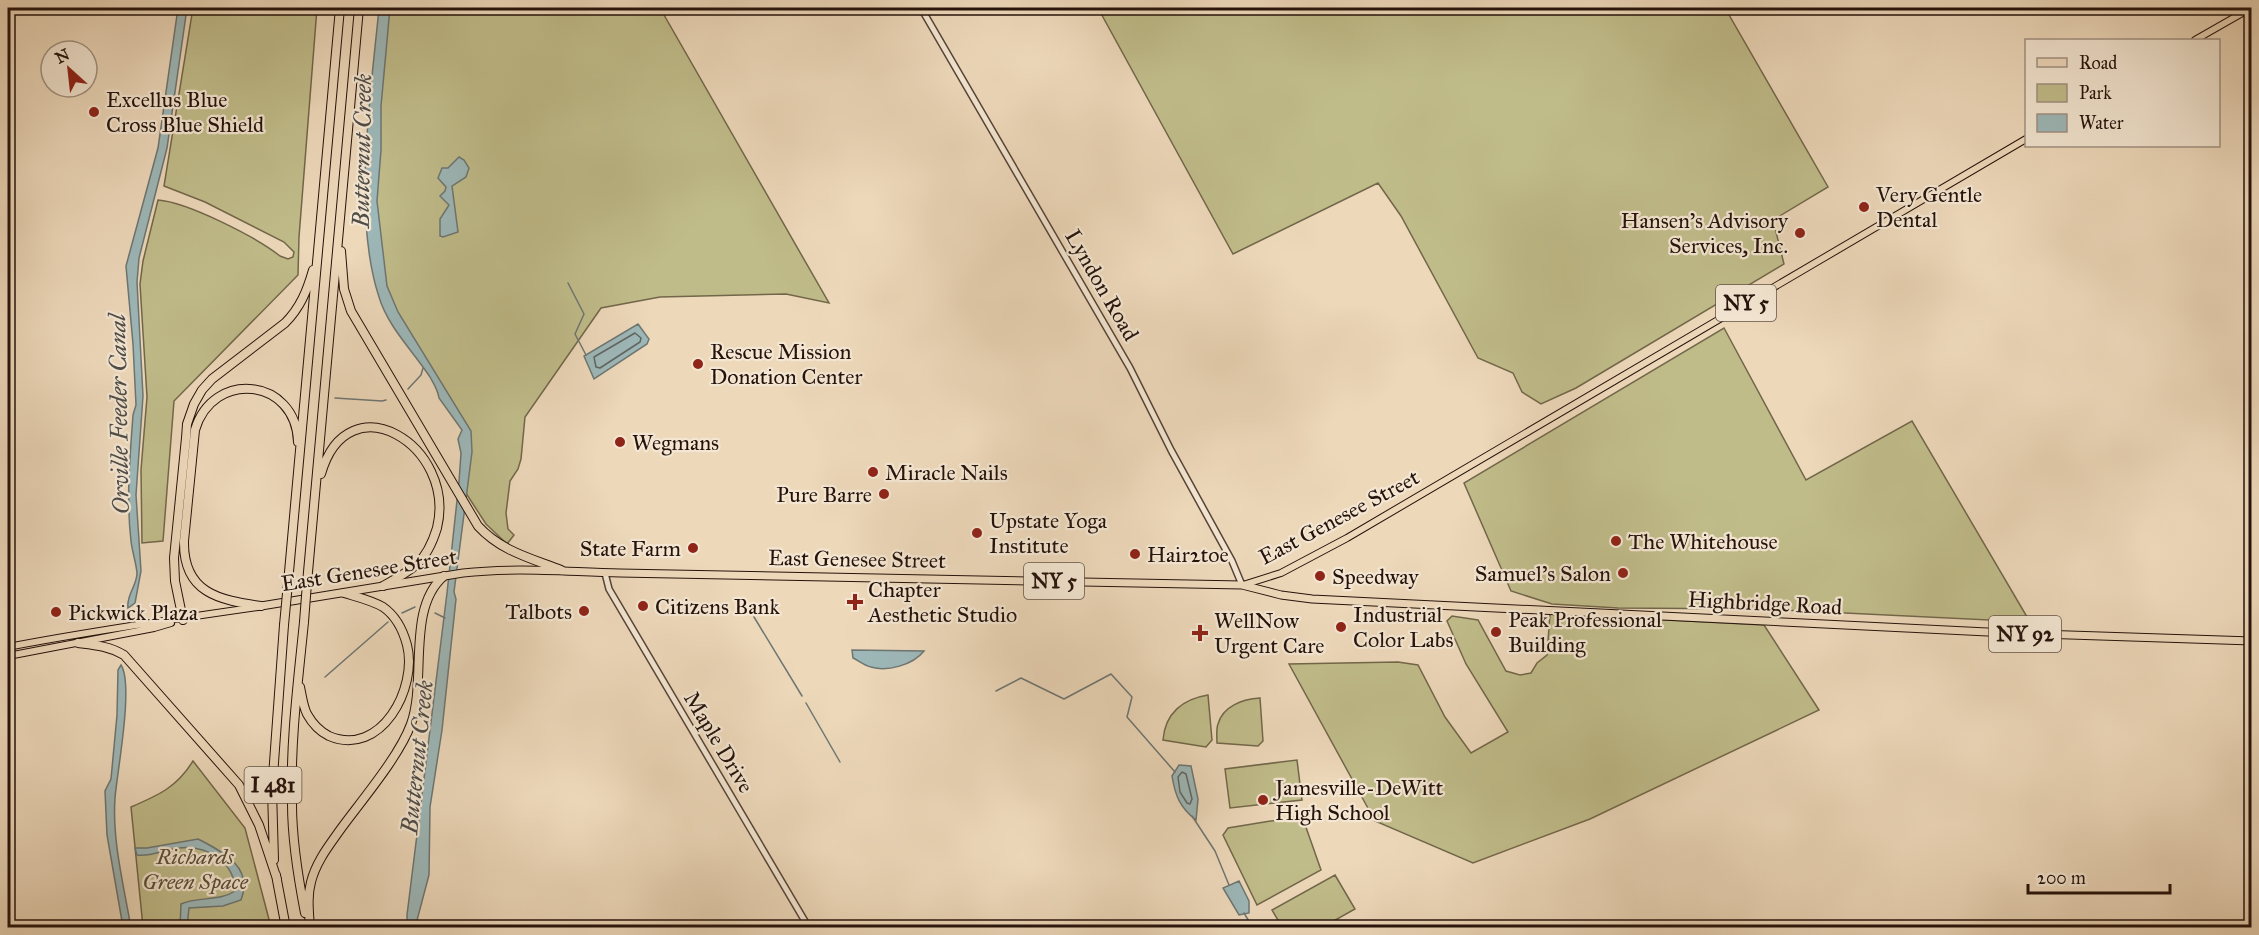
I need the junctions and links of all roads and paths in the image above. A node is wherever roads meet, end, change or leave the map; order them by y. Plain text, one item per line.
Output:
1 (340, 8) edge
2 (358, 8) edge
3 (921, 8) edge
4 (2251, 8) edge
5 (2197, 39) edge
6 (2025, 140) edge
7 (339, 231) junction
8 (318, 254) junction
9 (299, 468) junction
10 (316, 492) junction
11 (561, 570) junction
12 (604, 573) junction
13 (444, 576) junction
14 (1242, 585) junction
15 (383, 586) junction
16 (344, 593) junction
17 (261, 606) junction
18 (183, 620) junction
19 (74, 634) junction
20 (2252, 641) edge
21 (74, 643) junction
22 (8, 647) edge
23 (8, 656) edge
24 (298, 677) junction
25 (277, 879) junction
26 (286, 927) edge
27 (309, 927) edge
28 (809, 927) edge

1 - 8 highway, I 481
2 - 7 highway, I 481
3 - 14 street, Lyndon Road
4 - 5 main road
6 - 14 main road, East Genesee Street / NY 5
7 - 10 highway, I 481
7 - 11 highway
8 - 9 highway, I 481
8 - 18 highway
9 - 17 highway
9 - 25 highway, I 481, bridge
10 - 15 highway
10 - 24 highway, I 481, bridge
11 - 12 highway, East Genesee Street / NY 5
11 - 13 highway, East Genesee Street / NY 5
12 - 14 highway, East Genesee Street / NY 5
12 - 28 street, Maple Drive
13 - 15 highway, East Genesee Street / NY 5
13 - 27 highway
14 - 20 highway, Highbridge Road / NY 92
15 - 16 highway, East Genesee Street / NY 5
16 - 17 highway, East Genesee Street / NY 5
16 - 24 highway
17 - 18 main road, East Genesee Street / NY 5
18 - 19 main road, East Genesee Street / NY 5
18 - 21 main road, East Genesee Street / NY 5
19 - 21 main road
19 - 22 main road, East Genesee Street / NY 5
21 - 23 main road, East Genesee Street / NY 5
21 - 25 highway
24 - 27 highway, I 481
25 - 26 highway, I 481

